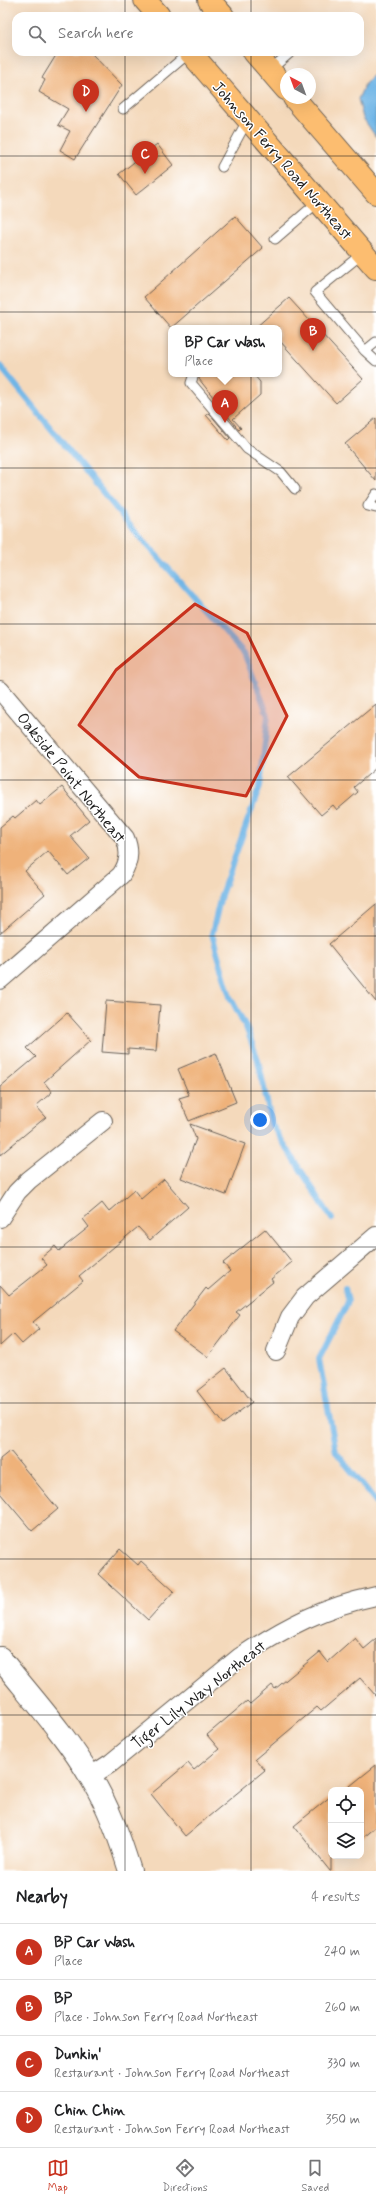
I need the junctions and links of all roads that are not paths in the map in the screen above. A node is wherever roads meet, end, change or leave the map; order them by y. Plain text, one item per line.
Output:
1 (145, 0) edge
2 (209, 0) edge
3 (156, 12) edge
4 (220, 12) edge
5 (185, 56) edge
6 (193, 56) edge
7 (258, 56) edge
8 (286, 56) edge
9 (270, 70) junction
10 (280, 82) edge
11 (299, 104) edge
12 (123, 109) dead end
13 (248, 119) junction
14 (222, 168) dead end
15 (376, 194) edge
16 (319, 201) junction
17 (275, 239) dead end
18 (370, 260) edge
19 (376, 342) edge
20 (365, 351) junction
21 (376, 361) edge
22 (193, 377) edge
23 (295, 489) dead end
24 (376, 494) edge
25 (372, 507) edge
26 (0, 690) edge
27 (0, 980) edge
28 (103, 1121) dead end
29 (0, 1218) edge
30 (376, 1236) edge
31 (276, 1351) dead end
32 (376, 1596) edge
33 (0, 1658) edge
34 (91, 1776) junction
35 (130, 1871) edge

1 - 3 main road
2 - 4 main road
5 - 12 lane
6 - 13 main road, Johnson Ferry Road Northeast
7 - 9 main road
8 - 9 lane
9 - 10 main road
11 - 15 main road
13 - 14 lane
13 - 16 main road, Johnson Ferry Road Northeast
16 - 17 lane
16 - 18 main road, Johnson Ferry Road Northeast
18 - 20 lane
19 - 20 lane
20 - 21 lane
22 - 23 lane
24 - 25 lane
26 - 27 street, Oakside Point Northeast
28 - 29 street
30 - 31 street
32 - 34 street, Tiger Lily Way Northeast
33 - 34 street
34 - 35 street

